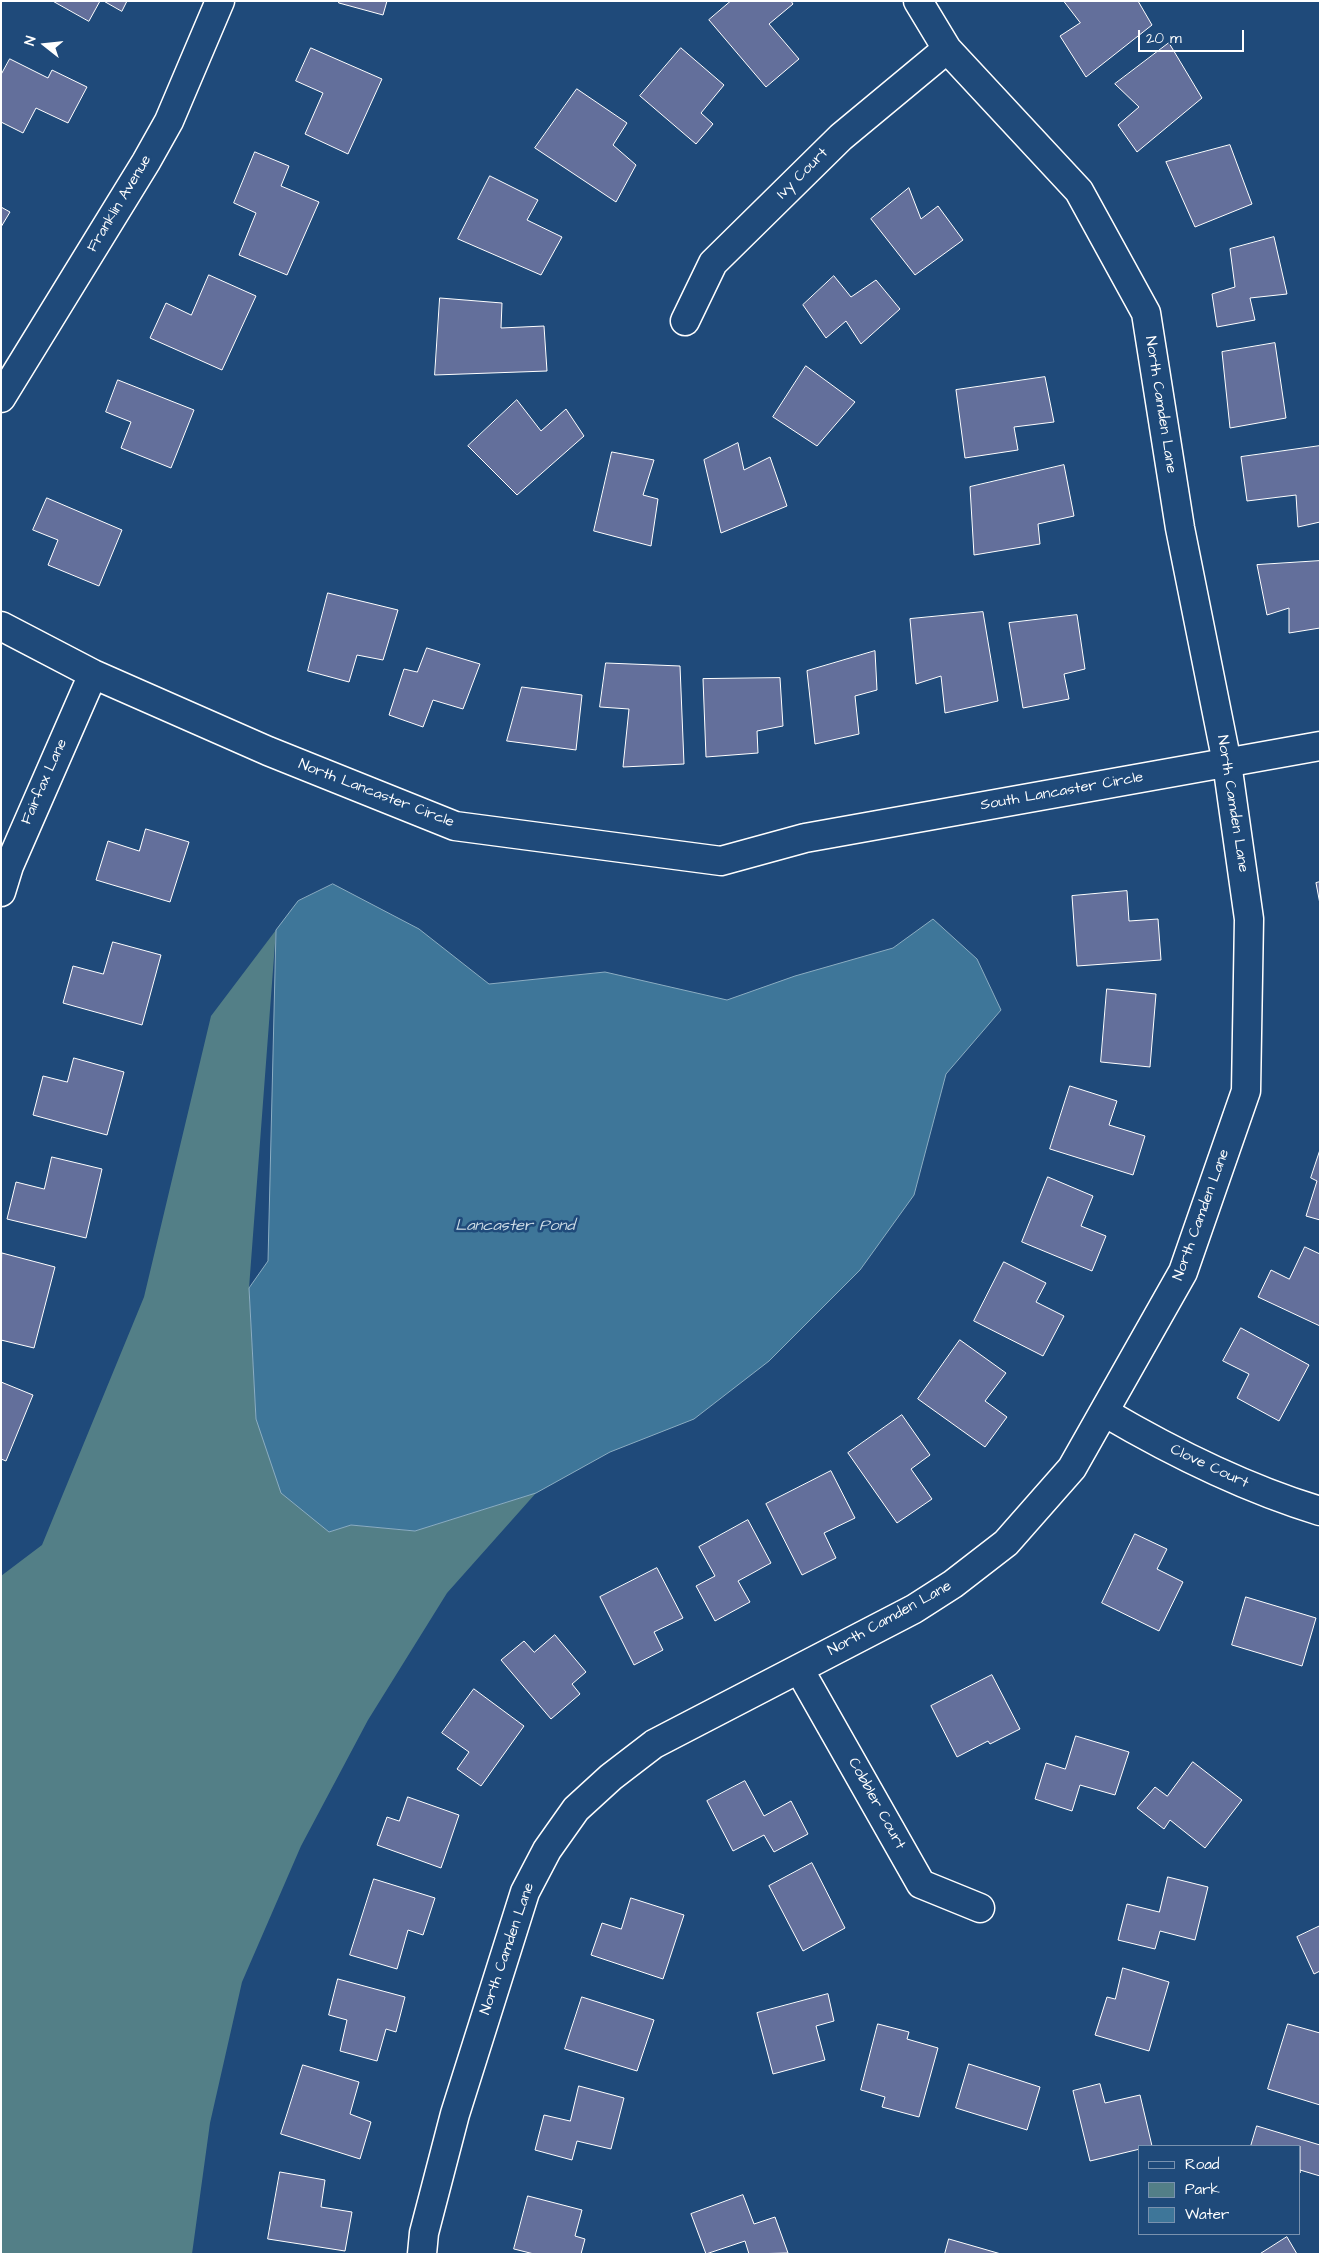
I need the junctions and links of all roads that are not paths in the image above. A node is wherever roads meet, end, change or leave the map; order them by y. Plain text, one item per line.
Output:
1 (220, 1) edge
2 (918, 1) edge
3 (947, 49) junction
4 (685, 321) dead end
5 (1, 398) edge
6 (1, 626) edge
7 (93, 674) junction
8 (1320, 746) edge
9 (1227, 763) junction
10 (805, 838) joint
11 (1, 892) edge
12 (1104, 1412) junction
13 (1320, 1511) edge
14 (799, 1669) junction
15 (980, 1908) dead end
16 (422, 2254) edge

1 - 5 street, Franklin Avenue
2 - 3 street, North Camden Lane
3 - 4 street, Ivy Court
3 - 9 street, North Camden Lane
6 - 7 street, North Lancaster Circle
7 - 10 street, North Lancaster Circle
7 - 11 street, Fairfax Lane
8 - 9 street, South Lancaster Circle
9 - 10 street, South Lancaster Circle
9 - 12 street, North Camden Lane
12 - 13 street, Clove Court
12 - 14 street, North Camden Lane
14 - 15 street, Cobbler Court
14 - 16 street, North Camden Lane

